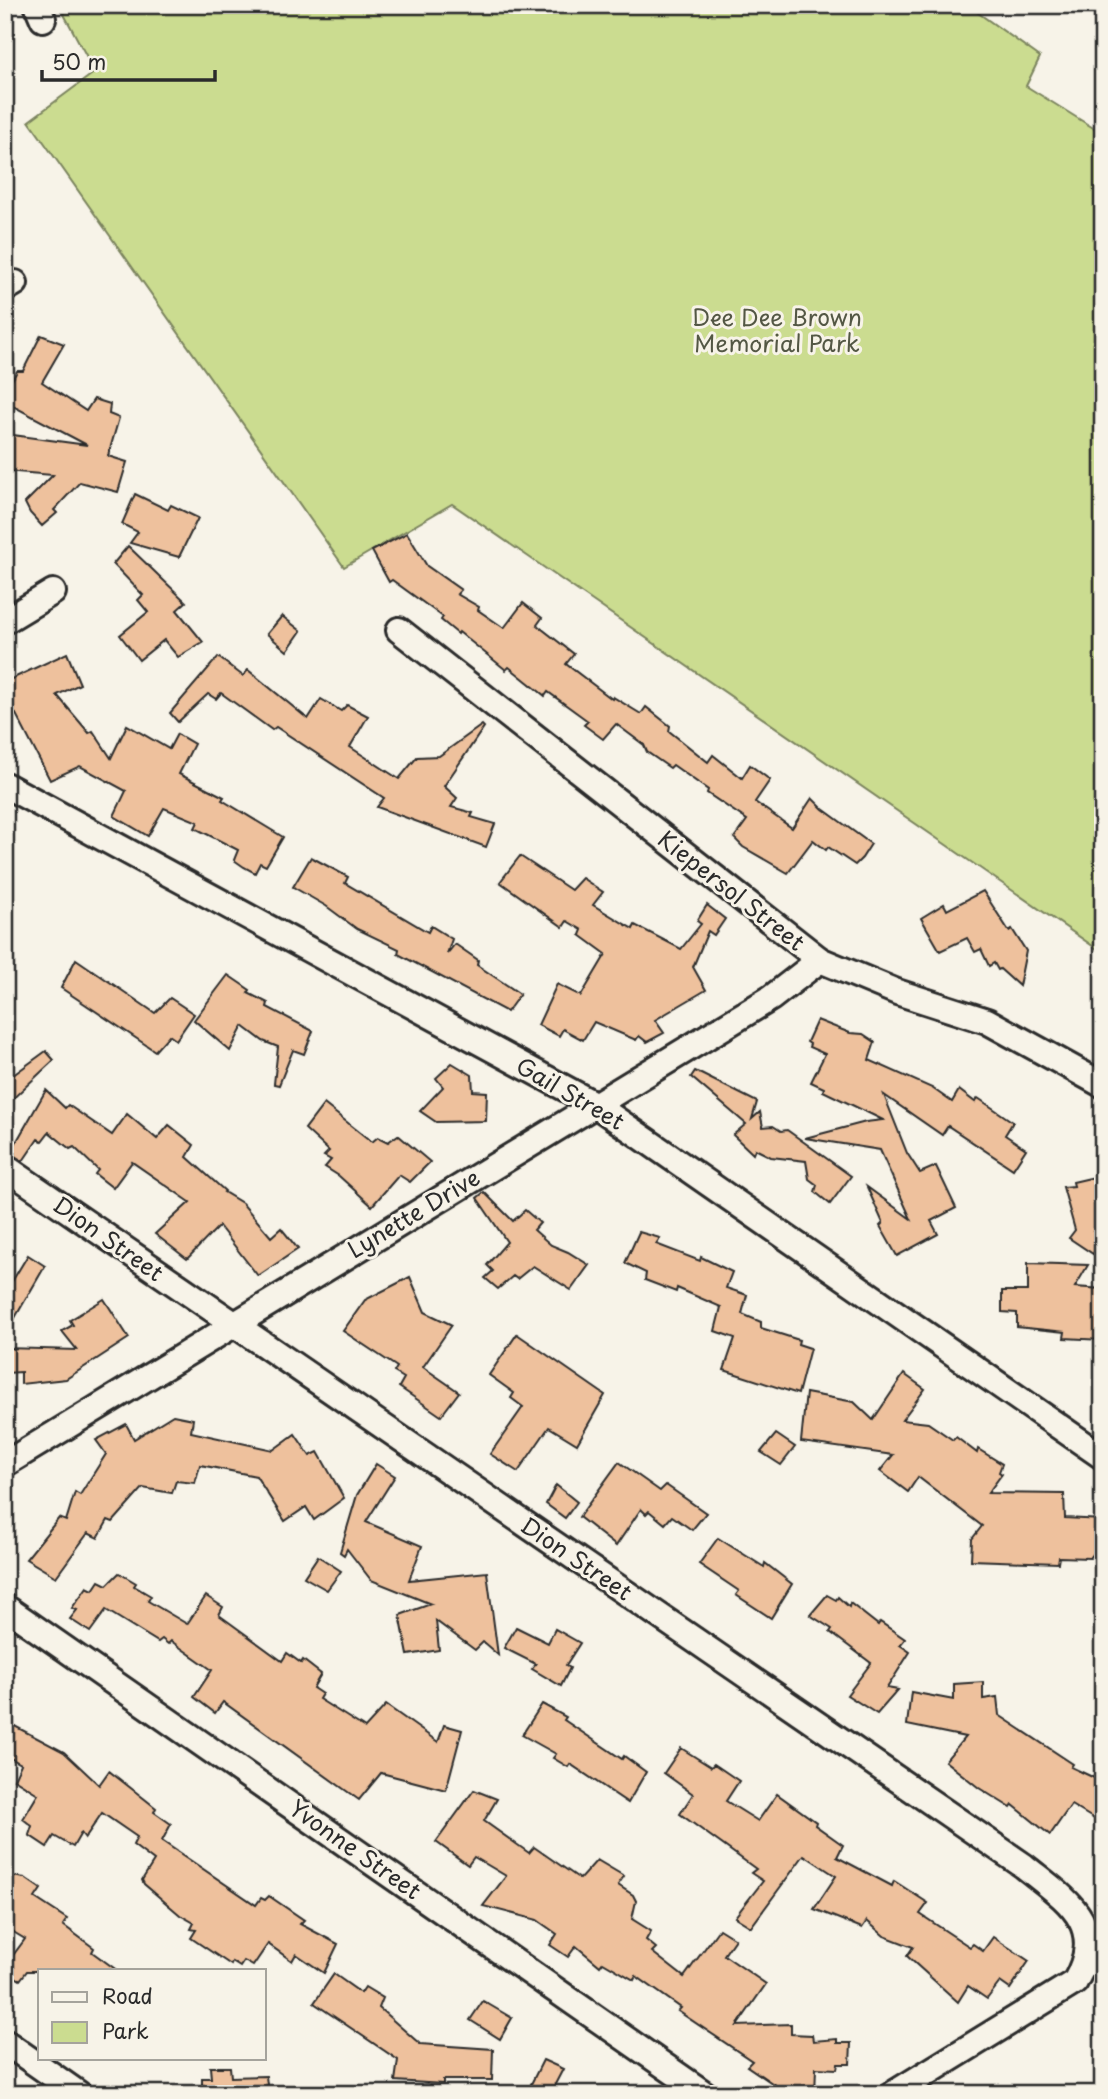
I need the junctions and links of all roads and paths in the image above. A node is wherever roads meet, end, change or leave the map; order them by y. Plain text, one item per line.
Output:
1 (53, 592) dead end
2 (5, 621) edge
3 (399, 630) dead end
4 (5, 785) edge
5 (820, 960) junction
6 (1103, 1085) edge
7 (594, 1104) junction
8 (5, 1167) edge
9 (233, 1325) junction
10 (1103, 1457) edge
11 (5, 1464) edge
12 (5, 1607) edge
13 (5, 2042) edge
14 (79, 2094) edge
15 (705, 2094) edge
16 (893, 2094) edge

1 - 2 street
3 - 5 street, Kiepersol Street
4 - 7 street, Gail Street
5 - 6 street, Kiepersol Street
5 - 7 street, Lynette Drive
7 - 9 street, Lynette Drive
7 - 10 street, Gail Street
8 - 9 street, Dion Street
9 - 11 street, Lynette Drive
9 - 16 street, Dion Street
12 - 15 street, Yvonne Street
13 - 14 street

